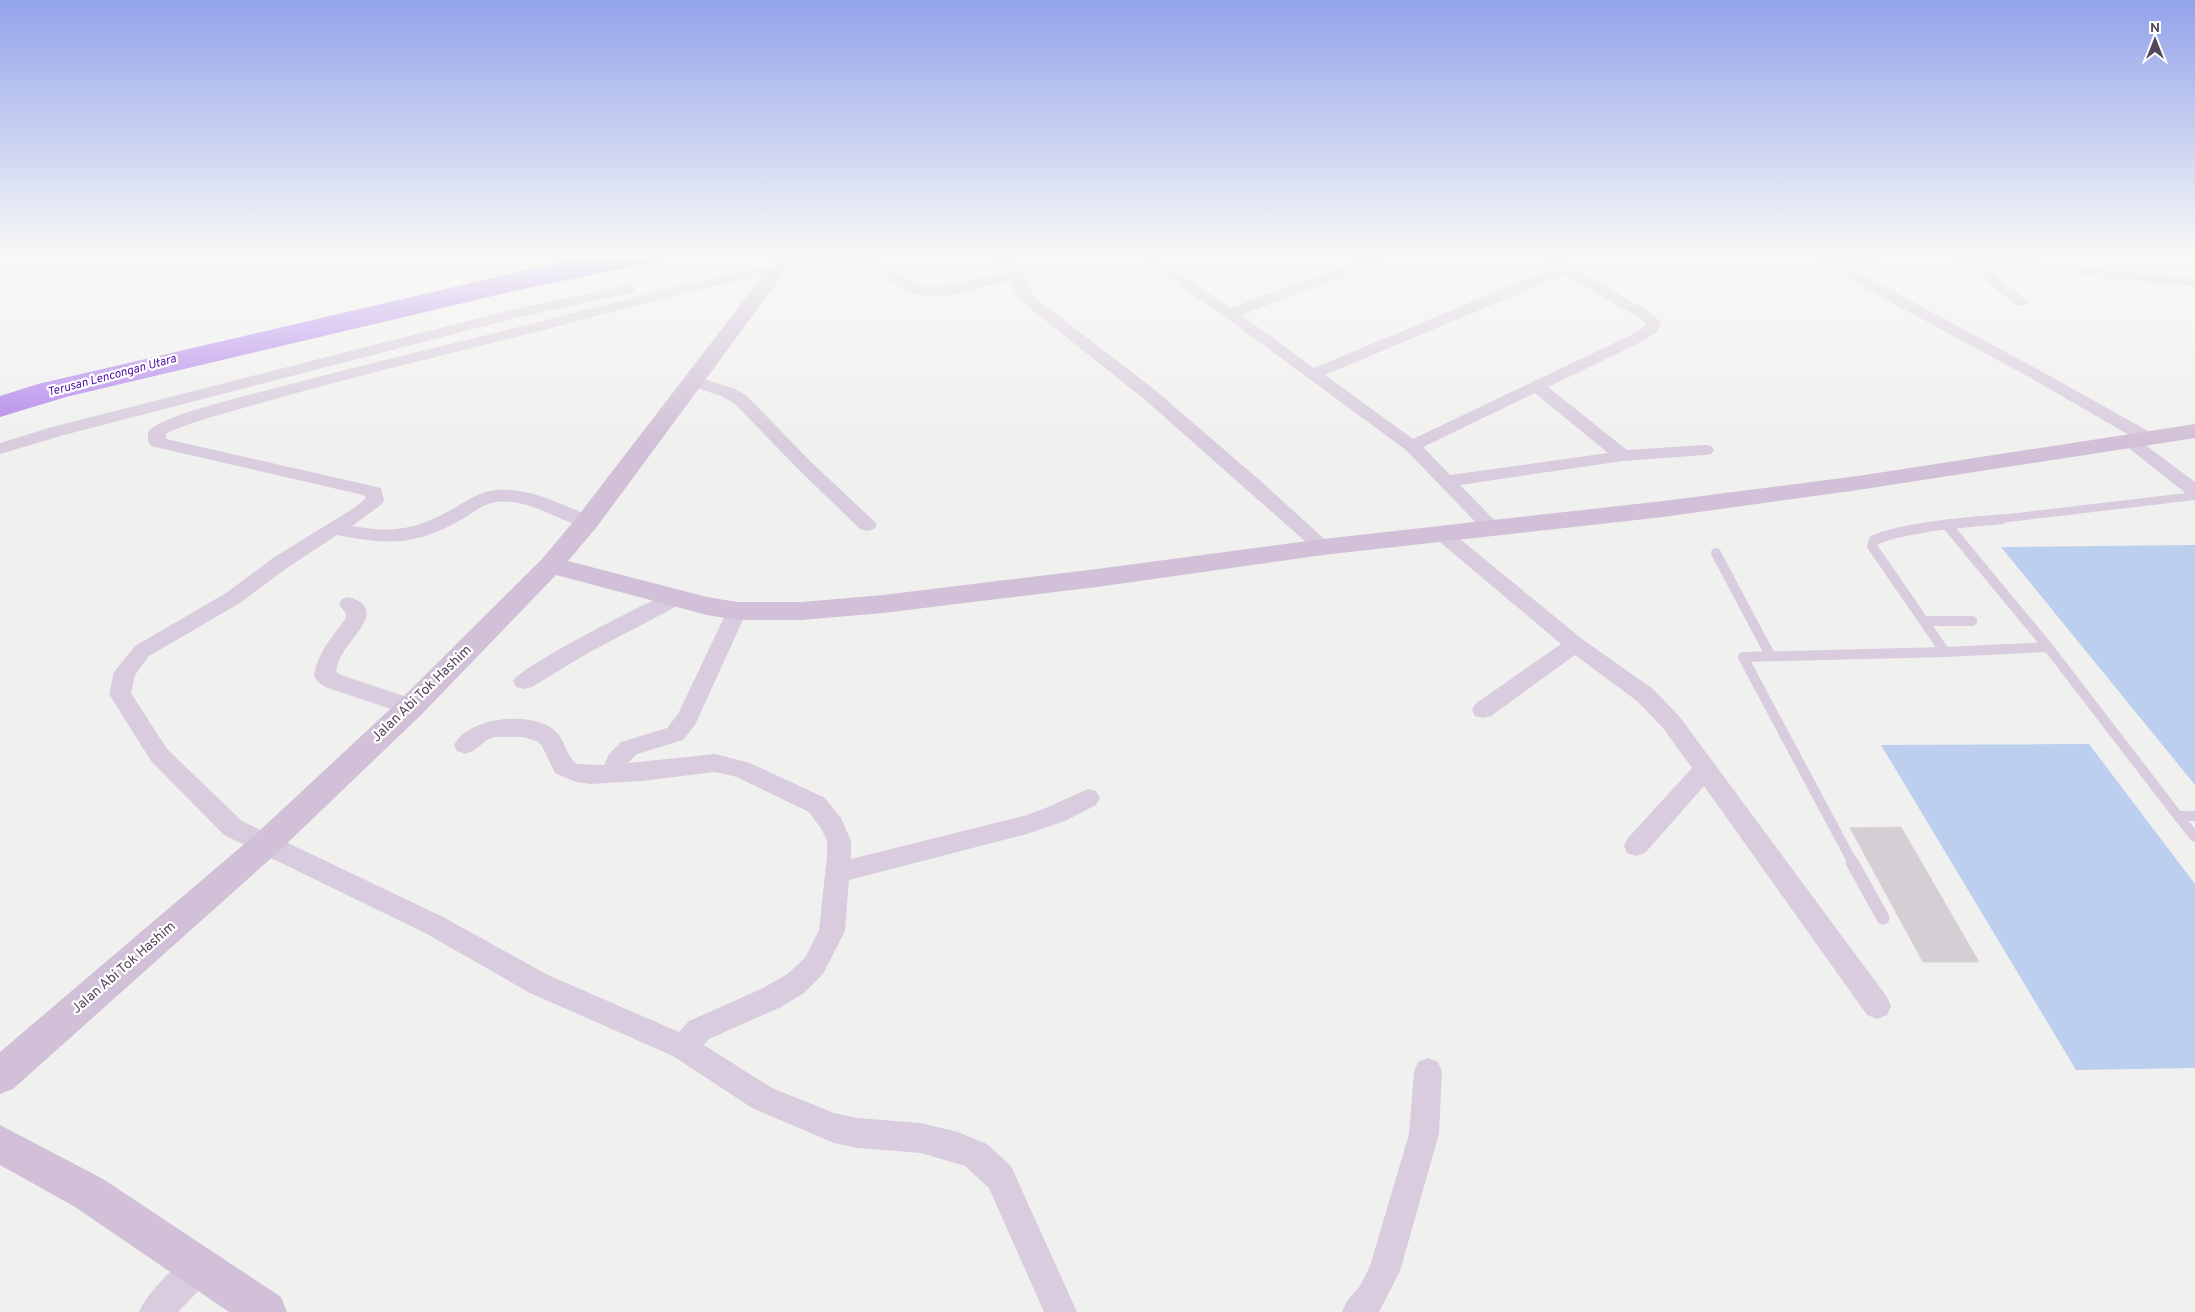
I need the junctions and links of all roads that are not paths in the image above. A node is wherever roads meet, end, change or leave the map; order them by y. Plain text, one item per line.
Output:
1 (498, 318) edge
2 (572, 318) edge
3 (738, 318) edge
4 (1052, 318) edge
5 (1236, 318) edge
6 (1446, 318) edge
7 (1649, 318) edge
8 (1932, 318) edge
9 (1313, 374) junction
10 (694, 381) junction
11 (1536, 386) junction
12 (2195, 431) edge
13 (2140, 441) junction
14 (1412, 446) junction
15 (0, 449) edge
16 (1705, 450) dead end
17 (1623, 456) junction
18 (1445, 481) junction
19 (2195, 491) edge
20 (2195, 496) edge
21 (587, 522) junction
22 (867, 525) dead end
23 (1947, 525) junction
24 (1492, 528) junction
25 (336, 529) junction
26 (1442, 534) junction
27 (1323, 547) junction
28 (1716, 553) dead end
29 (551, 565) junction
30 (678, 597) junction
31 (349, 604) dead end
32 (737, 611) junction
33 (1924, 621) junction
34 (1972, 621) dead end
35 (1575, 644) junction
36 (2048, 647) junction
37 (1945, 652) junction
38 (1770, 654) junction
39 (524, 681) dead end
40 (411, 707) junction
41 (1483, 710) dead end
42 (465, 745) dead end
43 (1705, 769) junction
44 (613, 772) junction
45 (1088, 798) dead end
46 (2178, 816) junction
47 (2195, 816) edge
48 (2195, 837) edge
49 (267, 843) junction
50 (1636, 846) dead end
51 (836, 873) junction
52 (1883, 918) dead end
53 (1877, 1006) dead end
54 (683, 1047) junction
55 (1428, 1072) dead end
56 (0, 1076) edge
57 (0, 1144) edge
58 (200, 1267) junction
59 (155, 1312) edge
60 (266, 1312) edge
61 (1061, 1312) edge
62 (1358, 1312) edge

1 - 15 street
2 - 25 street
3 - 10 street, Jalan Abi Tok Hashim
4 - 27 street
5 - 9 street
6 - 9 street
7 - 11 street
8 - 13 street
9 - 14 street
10 - 21 street, Jalan Abi Tok Hashim
10 - 22 street
11 - 14 street
11 - 17 street
12 - 13 street
13 - 19 street
13 - 24 street
14 - 18 street
16 - 17 street
17 - 18 street
18 - 24 street
20 - 23 lane
21 - 25 street
21 - 29 street, Jalan Abi Tok Hashim
23 - 33 lane
23 - 36 lane
24 - 26 street
25 - 49 street
26 - 27 street
26 - 35 street
27 - 32 street
28 - 38 lane
29 - 30 street
29 - 40 street, Jalan Abi Tok Hashim
30 - 32 street
30 - 39 street
31 - 40 street
32 - 44 street
33 - 34 lane
33 - 37 lane
35 - 41 street
35 - 43 street
36 - 37 lane
36 - 46 lane
37 - 38 lane
38 - 52 lane
40 - 49 street, Jalan Abi Tok Hashim
42 - 44 street
43 - 50 street
43 - 53 street
44 - 51 street
45 - 51 street
46 - 47 lane
46 - 48 lane
49 - 54 street
49 - 56 street, Jalan Abi Tok Hashim
51 - 54 street
54 - 61 street
55 - 62 street
57 - 58 street
58 - 59 street
58 - 60 street

